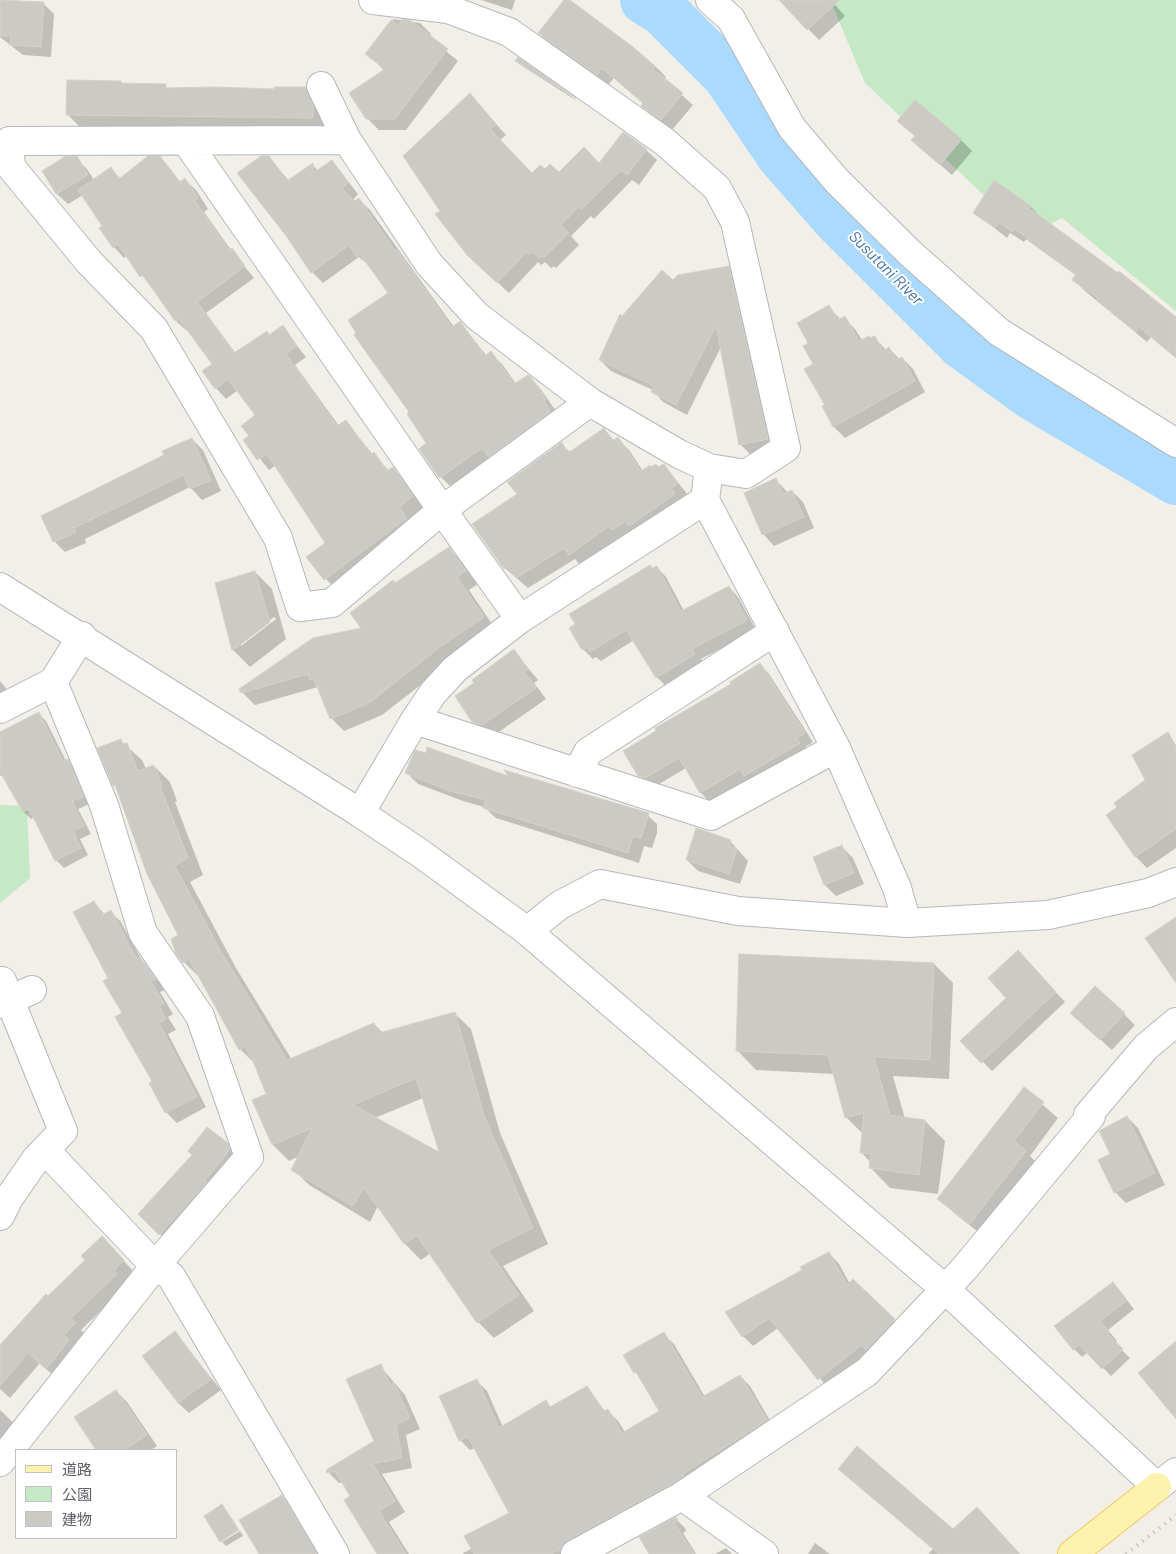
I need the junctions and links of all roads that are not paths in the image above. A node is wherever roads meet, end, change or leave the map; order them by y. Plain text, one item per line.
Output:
1 (372, 0) edge
2 (710, 0) edge
3 (321, 86) dead end
4 (346, 140) junction
5 (186, 141) junction
6 (590, 402) junction
7 (1176, 443) edge
8 (709, 468) junction
9 (705, 500) junction
10 (442, 510) junction
11 (0, 587) edge
12 (520, 619) junction
13 (775, 631) junction
14 (82, 636) junction
15 (53, 682) junction
16 (0, 709) edge
17 (415, 720) junction
18 (836, 748) junction
19 (577, 772) junction
20 (360, 813) junction
21 (1176, 882) edge
22 (907, 923) junction
23 (527, 931) junction
24 (11, 994) edge
25 (1176, 1022) edge
26 (45, 1150) junction
27 (0, 1216) edge
28 (155, 1266) junction
29 (945, 1289) junction
30 (0, 1462) edge
31 (1166, 1480) edge
32 (682, 1496) junction
33 (335, 1554) edge
34 (575, 1554) edge
35 (764, 1554) edge
36 (1072, 1554) edge

1 - 8 street
2 - 7 street
3 - 4 street
4 - 5 street
4 - 6 street
5 - 10 street
5 - 10 street
6 - 8 street
6 - 10 street
8 - 9 street
9 - 12 street
9 - 13 street
10 - 12 street
11 - 14 street
12 - 17 street
13 - 18 street
13 - 19 street
14 - 15 street
14 - 20 street
15 - 16 street
15 - 28 street
17 - 19 street
17 - 20 street
18 - 19 street
18 - 22 street
20 - 23 street
21 - 22 street
22 - 23 street
23 - 29 street
24 - 26 street
25 - 29 street
26 - 27 street
26 - 28 street
28 - 30 street
28 - 33 street
29 - 31 street
29 - 32 street
31 - 36 main road
32 - 34 street
32 - 35 street

